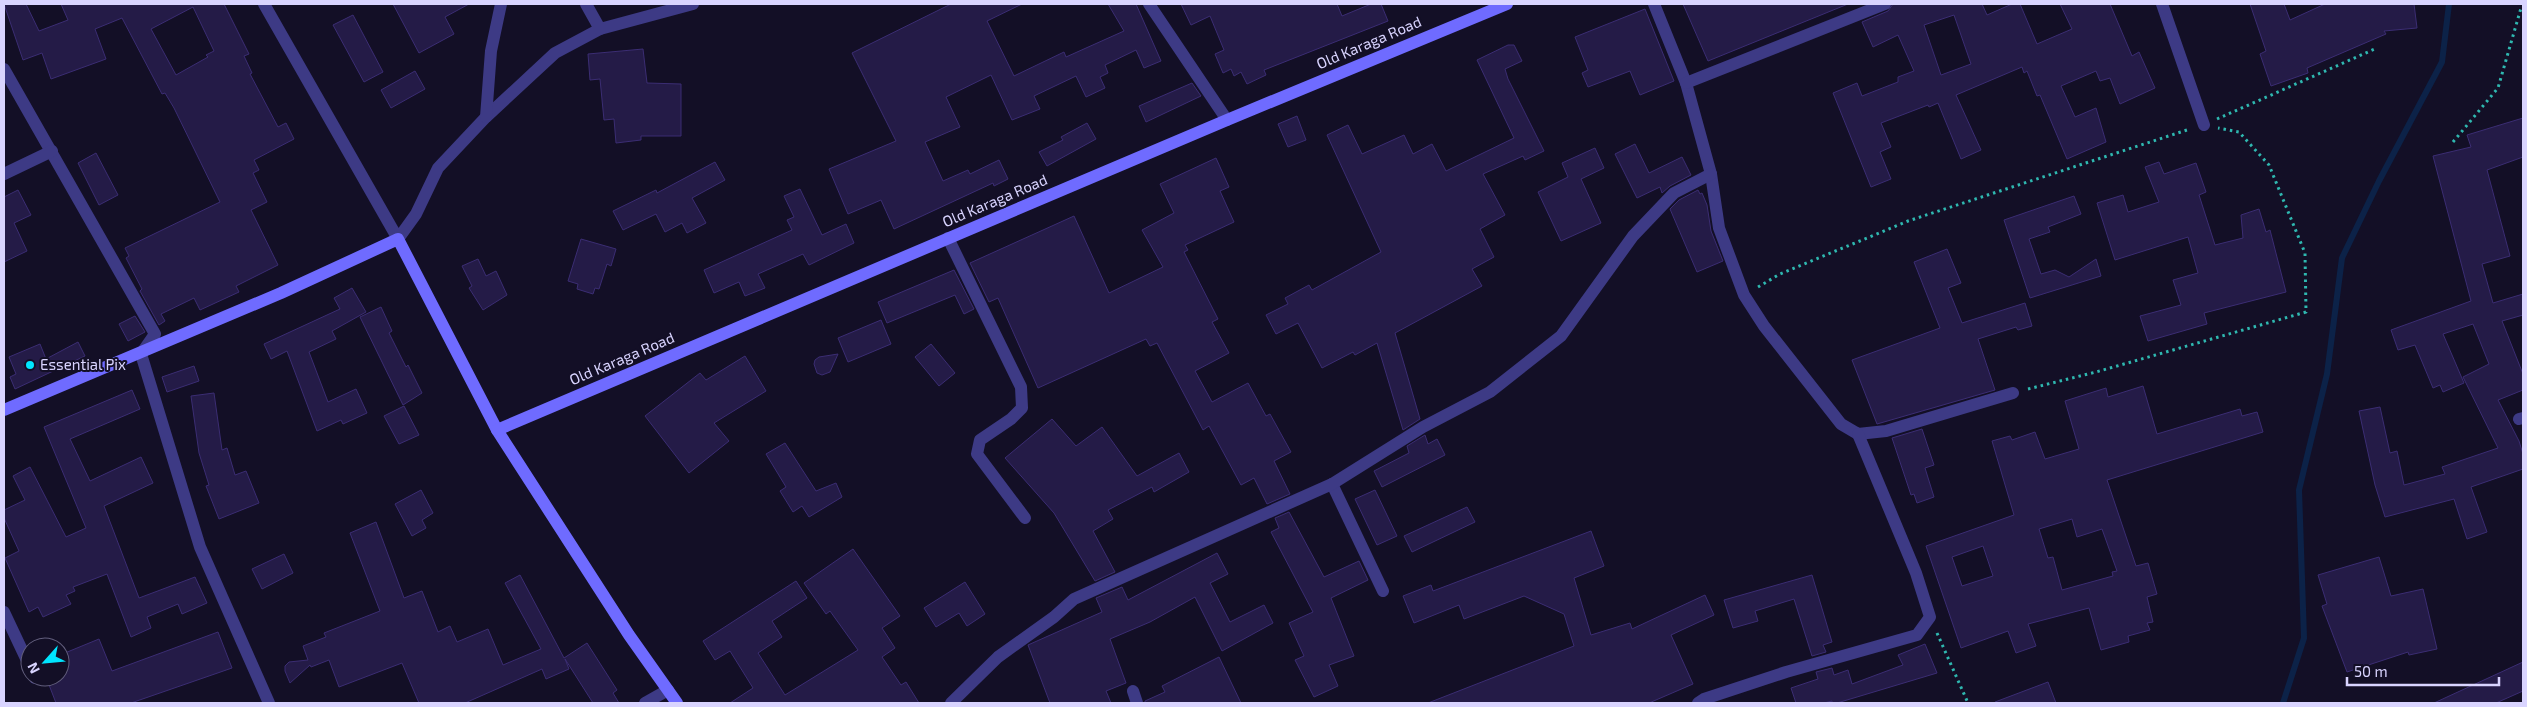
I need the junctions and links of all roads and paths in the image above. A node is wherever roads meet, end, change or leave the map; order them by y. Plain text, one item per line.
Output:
1 (264, 4) edge
2 (501, 4) edge
3 (586, 4) edge
4 (692, 4) edge
5 (1149, 4) edge
6 (1507, 4) edge
7 (1654, 4) edge
8 (1884, 4) edge
9 (2162, 4) edge
10 (2523, 7) edge
11 (600, 29) junction
12 (2377, 48) dead end
13 (4, 69) edge
14 (1686, 83) junction
15 (486, 117) junction
16 (1227, 120) junction
17 (2204, 125) junction
18 (2453, 142) dead end
19 (52, 151) junction
20 (4, 174) edge
21 (1711, 174) junction
22 (948, 238) junction
23 (398, 239) junction
24 (1744, 295) junction
25 (140, 354) junction
26 (2013, 393) joint
27 (4, 410) edge
28 (497, 430) junction
29 (1858, 434) junction
30 (1332, 484) junction
31 (1025, 518) dead end
32 (1383, 592) dead end
33 (4, 612) edge
34 (1930, 617) junction
35 (20, 646) edge
36 (668, 690) junction
37 (269, 703) edge
38 (645, 703) edge
39 (677, 703) edge
40 (951, 703) edge
41 (1698, 703) edge
42 (1968, 703) edge

1 - 23 street
2 - 15 street
3 - 11 street
4 - 11 street
5 - 16 street
6 - 16 street, Old Karaga Road
7 - 14 street
8 - 14 street
9 - 17 street
10 - 18 path
11 - 15 street
12 - 17 path
13 - 19 street
14 - 21 street
15 - 23 street
16 - 22 street, Old Karaga Road
17 - 24 path
17 - 26 path
19 - 20 street
19 - 25 street
21 - 24 street
21 - 30 street
22 - 28 street, Old Karaga Road
22 - 31 street
23 - 25 street
23 - 28 street
24 - 29 street
25 - 27 street
25 - 37 street
26 - 29 street
28 - 36 street
29 - 34 street
30 - 32 street
30 - 40 street
33 - 35 street
34 - 41 street
34 - 42 path
36 - 38 street
36 - 39 street

